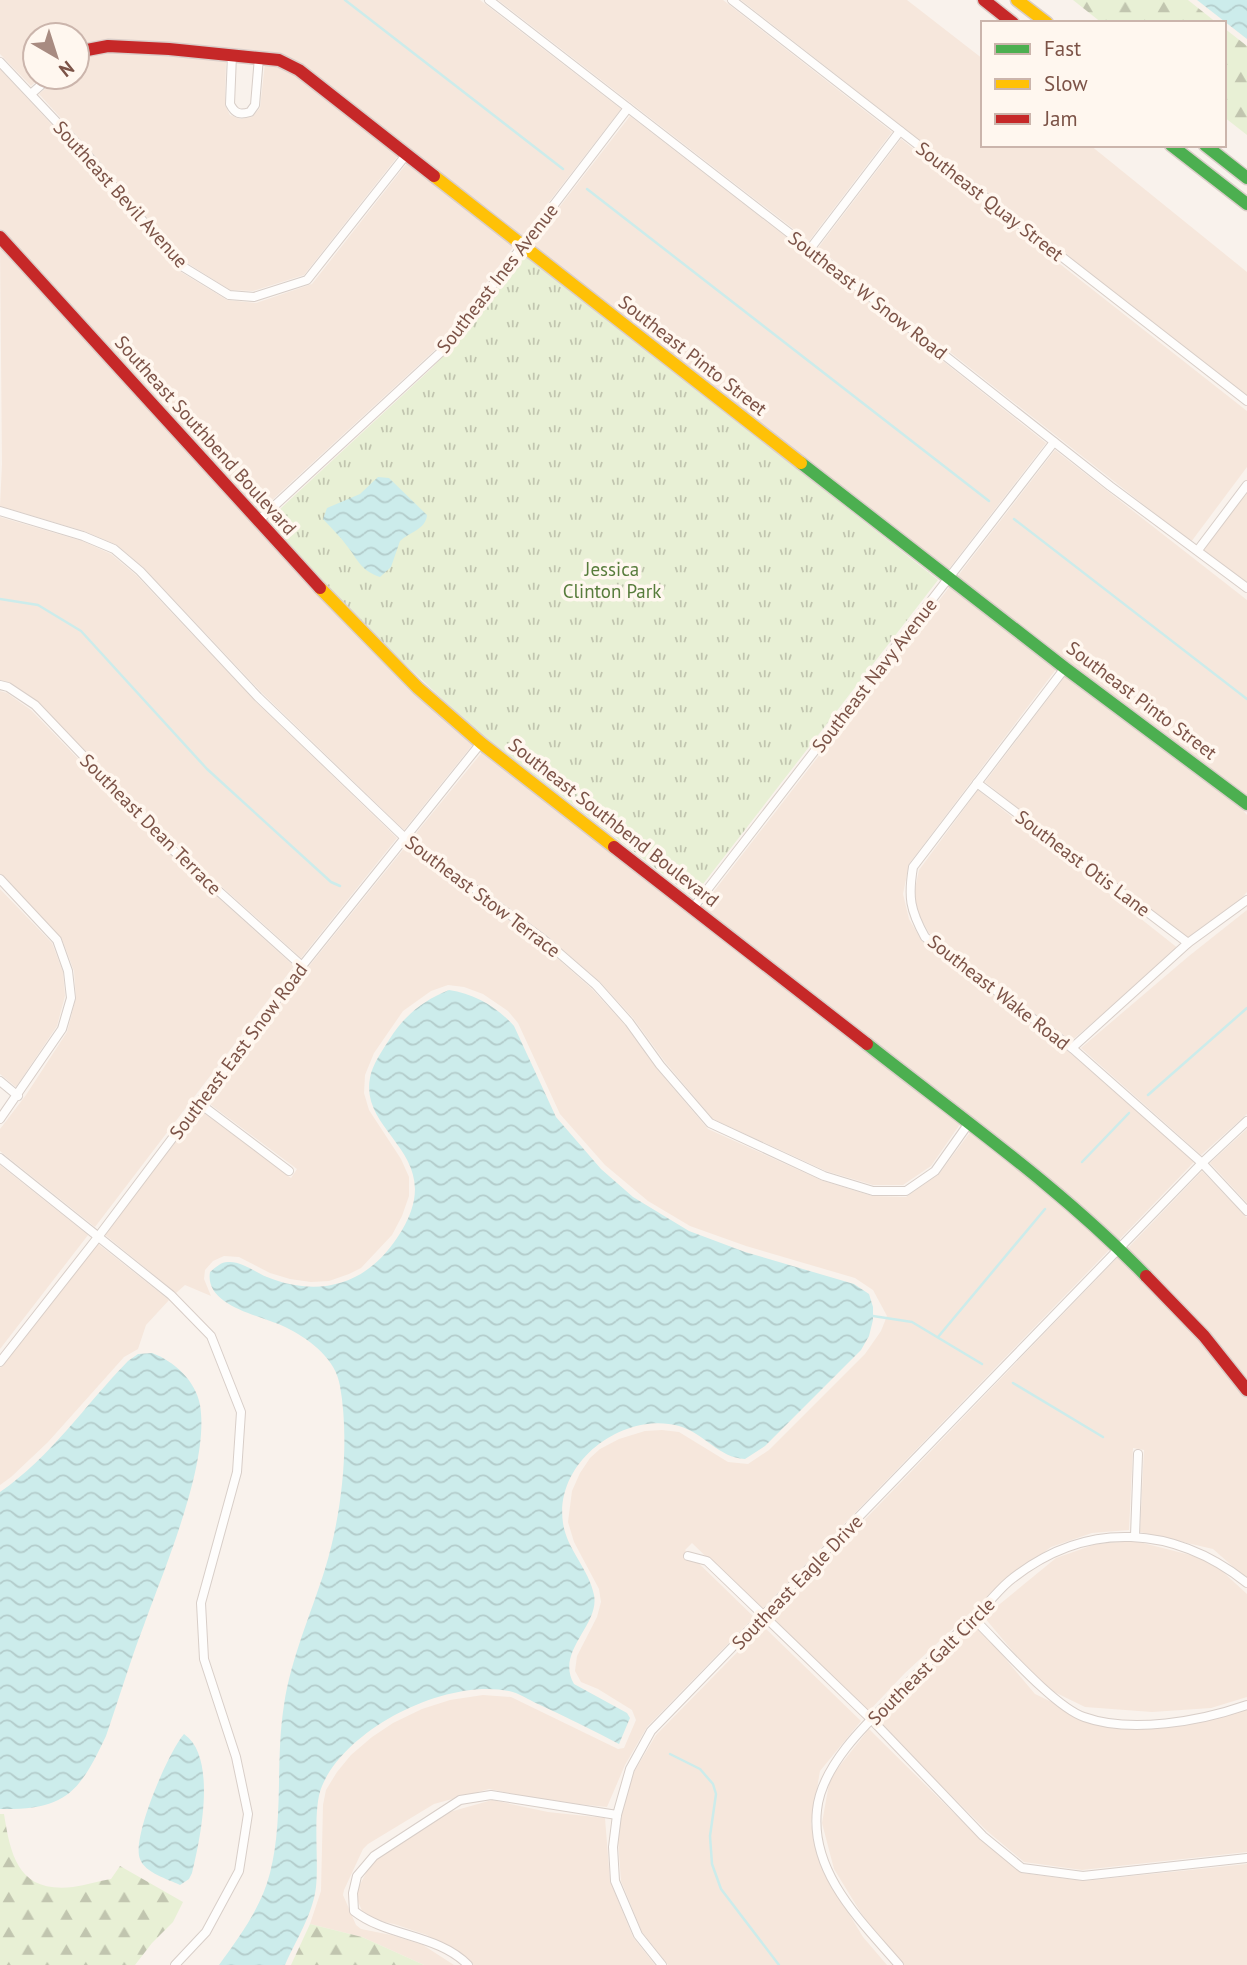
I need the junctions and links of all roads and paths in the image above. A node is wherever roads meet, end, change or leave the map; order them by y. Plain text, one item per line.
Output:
1 (489, 0) edge
2 (732, 0) edge
3 (984, 0) edge
4 (1017, 0) edge
5 (1010, 21) edge
6 (1044, 21) edge
7 (91, 49) edge
8 (232, 55) junction
9 (259, 57) junction
10 (0, 62) edge
11 (33, 91) edge
12 (31, 93) junction
13 (628, 108) junction
14 (900, 131) junction
15 (1174, 147) edge
16 (1208, 147) edge
17 (406, 155) junction
18 (1247, 178) edge
19 (1247, 204) edge
20 (0, 237) edge
21 (522, 246) junction
22 (810, 249) junction
23 (1247, 401) edge
24 (1054, 442) junction
25 (1247, 485) edge
26 (0, 511) edge
27 (258, 521) junction
28 (1198, 550) junction
29 (949, 578) junction
30 (1247, 588) edge
31 (1065, 668) junction
32 (0, 685) edge
33 (481, 743) junction
34 (977, 782) junction
35 (1247, 804) edge
36 (405, 838) junction
37 (0, 879) edge
38 (1247, 900) edge
39 (693, 908) junction
40 (1188, 943) junction
41 (302, 966) junction
42 (1072, 1048) junction
43 (0, 1081) edge
44 (18, 1096) junction
45 (199, 1102) junction
46 (0, 1119) edge
47 (1247, 1121) edge
48 (969, 1123) junction
49 (0, 1158) edge
50 (1202, 1163) junction
51 (289, 1171) dead end
52 (1247, 1210) edge
53 (98, 1237) junction
54 (1119, 1248) junction
55 (0, 1362) edge
56 (1247, 1390) edge
57 (1138, 1454) dead end
58 (1135, 1536) junction
59 (688, 1556) dead end
60 (1247, 1583) edge
61 (764, 1616) junction
62 (973, 1618) junction
63 (1247, 1705) edge
64 (871, 1719) junction
65 (617, 1815) junction
66 (1247, 1858) edge
67 (175, 1965) edge
68 (468, 1965) edge
69 (662, 1965) edge
70 (899, 1965) edge

1 - 13 street, Southeast W Snow Road
2 - 14 street, Southeast Quay Street
3 - 5 main road
4 - 6 main road
7 - 8 main road, Southeast Pinto Street
8 - 9 main road, Southeast Pinto Street
8 - 9 street
9 - 17 main road, Southeast Pinto Street
10 - 12 street, Southeast Bevil Avenue
11 - 12 street
12 - 17 street, Southeast Bevil Avenue
13 - 21 street, Southeast Ines Avenue
13 - 22 street, Southeast W Snow Road
14 - 22 street
14 - 23 street, Southeast Quay Street
15 - 19 main road
16 - 18 main road
17 - 21 main road, Southeast Pinto Street
20 - 27 main road, Southeast Southbend Boulevard
21 - 27 street, Southeast Ines Avenue
21 - 29 main road, Southeast Pinto Street
22 - 24 street, Southeast W Snow Road
24 - 28 street, Southeast W Snow Road
24 - 29 street, Southeast Navy Avenue
25 - 28 street
26 - 36 street, Southeast Stow Terrace
27 - 33 main road, Southeast Southbend Boulevard
28 - 30 street, Southeast W Snow Road
29 - 31 main road, Southeast Pinto Street
29 - 39 street, Southeast Navy Avenue
31 - 34 street, Southeast Wake Road
31 - 35 main road, Southeast Pinto Street
32 - 41 street, Southeast Dean Terrace
33 - 36 street, Southeast East Snow Road
33 - 39 main road, Southeast Southbend Boulevard
34 - 40 street, Southeast Otis Lane
34 - 42 street, Southeast Wake Road
36 - 41 street, Southeast East Snow Road
36 - 48 street, Southeast Stow Terrace
37 - 44 street
38 - 40 street
39 - 48 main road, Southeast Southbend Boulevard
40 - 42 street
41 - 45 street, Southeast East Snow Road
42 - 50 street, Southeast Wake Road
43 - 44 street
44 - 46 street
45 - 51 street
45 - 53 street, Southeast East Snow Road
47 - 50 street
48 - 54 main road, Southeast Southbend Boulevard
49 - 53 street
50 - 52 street, Southeast Wake Road
50 - 54 street
53 - 55 street, Southeast East Snow Road
53 - 67 street
54 - 56 main road, Southeast Southbend Boulevard
54 - 61 street, Southeast Eagle Drive
57 - 58 street
58 - 60 street, Southeast Galt Circle
58 - 62 street, Southeast Galt Circle
59 - 61 street
61 - 64 street
61 - 65 street, Southeast Eagle Drive
62 - 63 street
62 - 64 street, Southeast Galt Circle
64 - 66 street
64 - 70 street, Southeast Galt Circle
65 - 68 street
65 - 69 street, Southeast Eagle Drive

